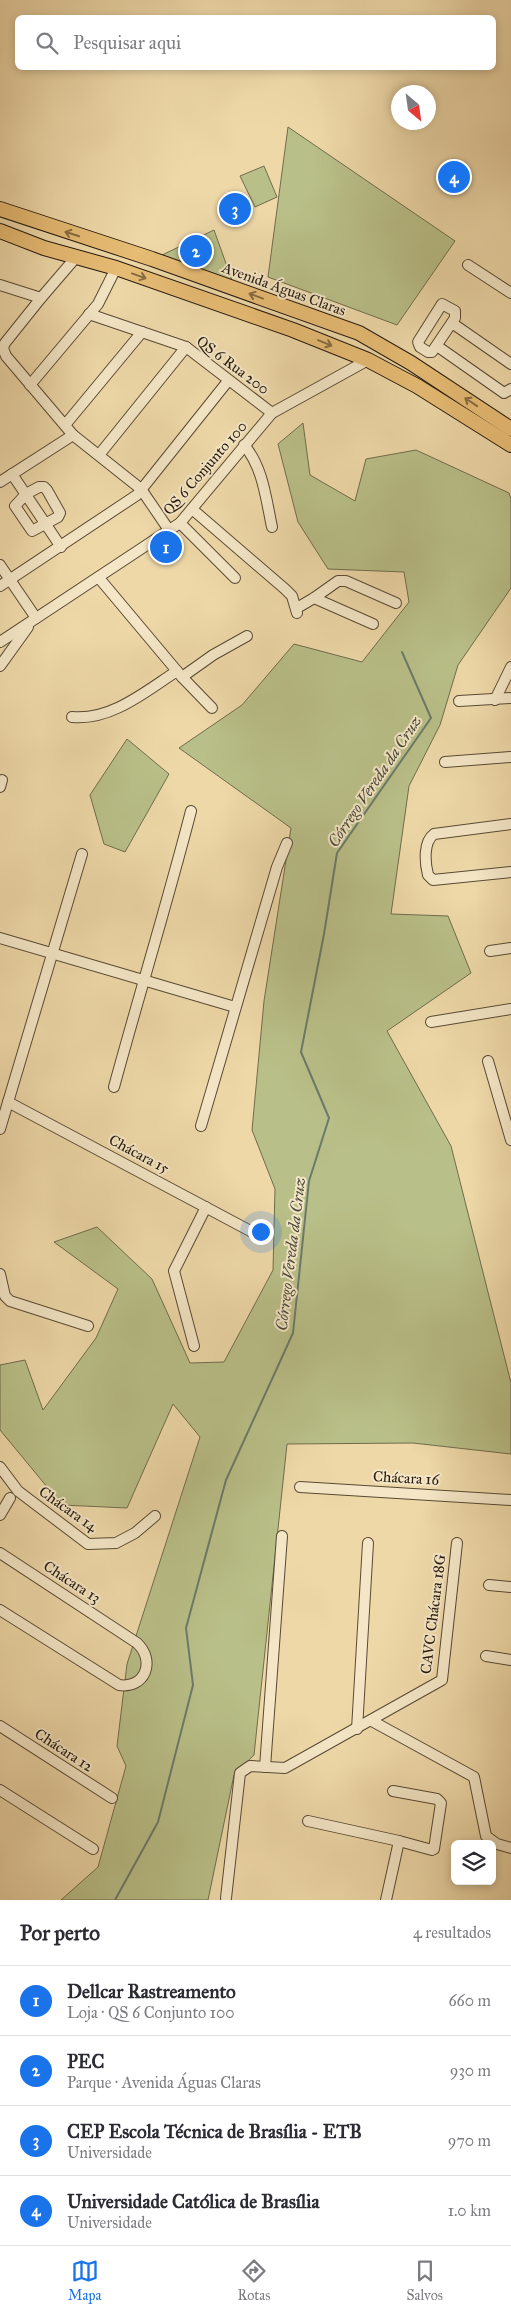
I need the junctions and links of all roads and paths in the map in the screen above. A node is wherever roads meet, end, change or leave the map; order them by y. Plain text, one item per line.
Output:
1 (0, 209) edge
2 (18, 215) junction
3 (53, 228) junction
4 (5, 233) edge
5 (44, 248) junction
6 (77, 256) junction
7 (468, 264) dead end
8 (116, 268) junction
9 (0, 285) edge
10 (511, 293) edge
11 (41, 298) junction
12 (302, 312) junction
13 (89, 314) junction
14 (452, 323) junction
15 (293, 330) junction
16 (0, 332) edge
17 (142, 332) junction
18 (12, 335) junction
19 (437, 346) junction
20 (186, 347) junction
21 (360, 361) junction
22 (411, 363) junction
23 (511, 364) edge
24 (400, 377) junction
25 (228, 381) junction
26 (30, 385) junction
27 (511, 389) edge
28 (272, 412) junction
29 (509, 424) edge
30 (65, 425) junction
31 (74, 435) junction
32 (244, 445) junction
33 (511, 445) edge
34 (99, 455) junction
35 (12, 474) junction
36 (0, 482) edge
37 (141, 489) junction
38 (26, 494) junction
39 (192, 509) junction
40 (47, 524) junction
41 (180, 524) junction
42 (272, 527) dead end
43 (169, 530) junction
44 (61, 547) junction
45 (0, 565) edge
46 (99, 578) junction
47 (235, 578) dead end
48 (9, 580) junction
49 (0, 586) edge
50 (314, 598) junction
51 (396, 603) dead end
52 (33, 621) junction
53 (373, 624) dead end
54 (247, 636) dead end
55 (0, 642) edge
56 (0, 666) edge
57 (511, 667) edge
58 (179, 674) junction
59 (511, 698) edge
60 (495, 700) junction
61 (459, 702) dead end
62 (212, 708) dead end
63 (72, 717) dead end
64 (511, 757) edge
65 (445, 762) dead end
66 (191, 811) dead end
67 (511, 824) edge
68 (286, 844) dead end
69 (82, 854) dead end
70 (511, 872) edge
71 (0, 938) edge
72 (511, 948) edge
73 (490, 951) dead end
74 (52, 953) junction
75 (144, 978) junction
76 (235, 1007) junction
77 (511, 1009) edge
78 (432, 1022) dead end
79 (488, 1061) dead end
80 (114, 1087) dead end
81 (8, 1102) junction
82 (201, 1126) dead end
83 (0, 1129) edge
84 (511, 1140) edge
85 (206, 1207) junction
86 (256, 1234) dead end
87 (0, 1274) edge
88 (88, 1326) dead end
89 (194, 1346) dead end
90 (0, 1467) edge
91 (300, 1487) dead end
92 (10, 1498) dead end
93 (511, 1500) edge
94 (0, 1515) edge
95 (155, 1516) dead end
96 (282, 1536) dead end
97 (368, 1543) dead end
98 (457, 1543) dead end
99 (0, 1553) edge
100 (489, 1585) dead end
101 (511, 1587) edge
102 (0, 1610) edge
103 (486, 1656) dead end
104 (511, 1660) edge
105 (372, 1721) junction
106 (0, 1726) edge
107 (356, 1729) junction
108 (265, 1767) junction
109 (0, 1790) edge
110 (393, 1790) dead end
111 (112, 1798) dead end
112 (308, 1821) dead end
113 (399, 1841) junction
114 (511, 1848) edge
115 (93, 1849) dead end
116 (226, 1898) dead end
117 (386, 1900) edge

1 - 2 main road, Avenida Águas Claras
2 - 3 main road, Avenida Águas Claras
2 - 4 main road
3 - 5 main road
12 -> 3 main road, Avenida Águas Claras
4 - 5 main road
5 - 6 main road
6 - 8 main road
6 - 11 street
7 - 10 street
8 - 13 street
8 -> 15 main road
9 - 11 street
11 - 18 street
12 - 15 main road
12 - 22 main road, Avenida Águas Claras
13 - 17 street, QS 6 Rua 200
13 - 26 street
14 - 19 street
14 - 19 street
14 - 23 street
15 -> 21 main road
16 - 18 street
17 - 20 street, QS 6 Rua 200
17 - 30 street
18 - 26 street
19 - 27 street
20 - 25 street, QS 6 Rua 200
20 - 34 street
21 - 24 main road
21 - 28 street, QS 6 Conjunto 100
22 - 24 main road
29 -> 22 main road, Avenida Águas Claras
24 - 33 main road
25 - 28 street, QS 6 Rua 200
25 - 37 street
26 - 30 street
28 - 32 street, QS 6 Conjunto 100
30 - 31 street
31 - 34 street
31 - 35 street
32 - 39 street, QS 6 Conjunto 100
32 - 42 street
34 - 37 street
35 - 36 street
35 - 38 street
37 - 43 street
37 - 44 street
38 - 40 street
38 - 40 street
38 - 40 street
39 - 41 street, QS 6 Conjunto 100
39 - 50 street
40 - 44 street
41 - 43 street, QS 6 Conjunto 100
41 - 47 street
43 - 46 street, QS 6 Conjunto 100
44 - 48 street
45 - 48 street
46 - 52 street, QS 6 Conjunto 100
46 - 58 street
48 - 49 street
48 - 52 street
50 - 51 street
50 - 53 street
52 - 55 street, QS 6 Conjunto 100
52 - 56 street
54 - 58 street
57 - 60 street
58 - 62 street
58 - 63 street
59 - 60 street
60 - 61 street
64 - 65 street
66 - 75 street
67 - 70 street
68 - 76 street
69 - 74 street
71 - 74 street
72 - 73 street
74 - 75 street
74 - 81 street
75 - 76 street
75 - 80 street
76 - 82 street
77 - 78 street
79 - 84 street
81 - 83 street
81 - 85 street, Chácara 15
85 - 86 street, Chácara 15
85 - 89 street
87 - 88 street
90 - 95 street, Chácara 14
91 - 93 street, Chácara 16
92 - 94 street
96 - 108 street
97 - 107 street
98 - 105 street, CAVC Chácara 18G
99 - 102 street, Chácara 13
100 - 101 street
103 - 104 street
105 - 107 street, CAVC Chácara 18G
105 - 114 street
106 - 111 street, Chácara 12
107 - 108 street, CAVC Chácara 18G
108 - 116 street, CAVC Chácara 18G
109 - 115 street
110 - 113 street
112 - 113 street
113 - 117 street

